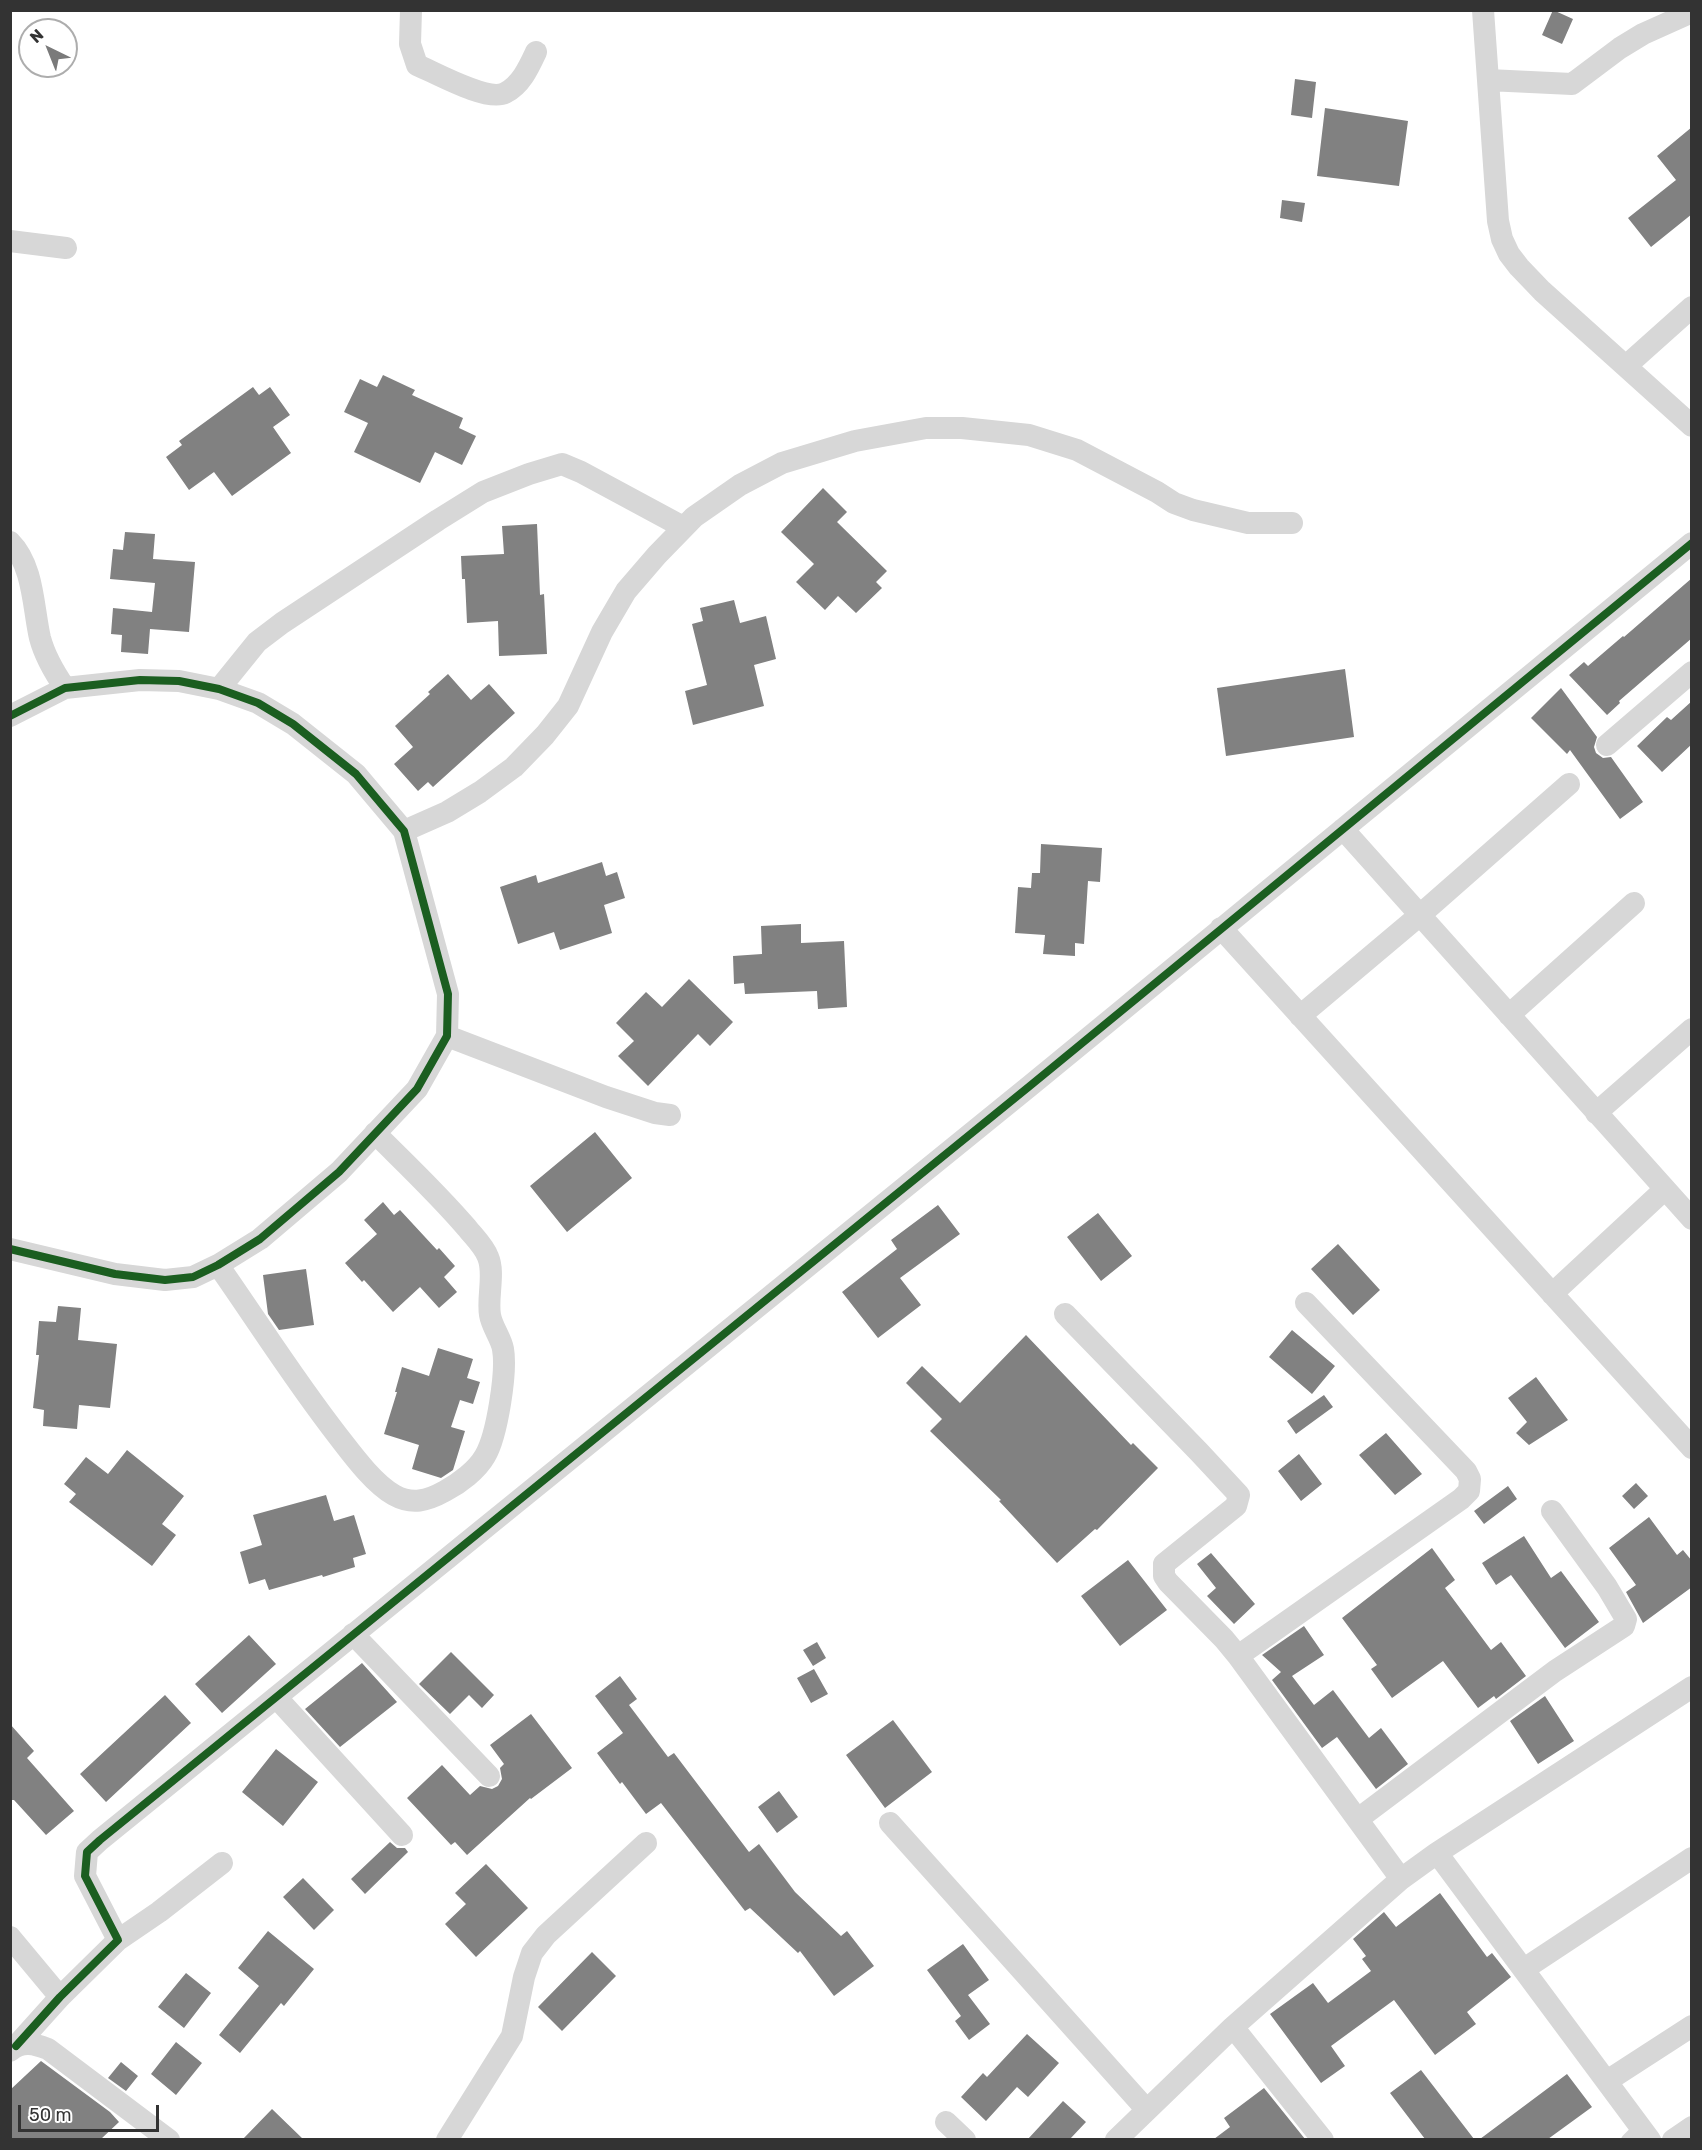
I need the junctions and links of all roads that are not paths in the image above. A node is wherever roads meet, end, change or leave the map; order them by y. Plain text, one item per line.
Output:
1 (411, 10) edge
2 (1483, 10) edge
3 (1692, 12) edge
4 (536, 52) dead end
5 (1488, 80) junction
6 (10, 241) edge
7 (66, 248) dead end
8 (1692, 307) edge
9 (1626, 366) junction
10 (1692, 426) edge
11 (1292, 523) dead end
12 (683, 527) junction
13 (10, 542) edge
14 (1692, 543) edge
15 (1692, 672) edge
16 (65, 688) junction
17 (219, 688) junction
18 (10, 716) edge
19 (1607, 745) dead end
20 (1569, 784) dead end
21 (1343, 829) junction
22 (404, 831) junction
23 (1634, 903) dead end
24 (1420, 915) junction
25 (1221, 928) junction
26 (1509, 1015) junction
27 (1300, 1016) junction
28 (1692, 1029) edge
29 (447, 1036) junction
30 (1596, 1113) junction
31 (670, 1115) dead end
32 (375, 1133) junction
33 (1665, 1190) junction
34 (1692, 1219) edge
35 (10, 1249) edge
36 (218, 1265) junction
37 (1552, 1294) junction
38 (1306, 1303) dead end
39 (1065, 1314) dead end
40 (1692, 1448) edge
41 (1552, 1511) dead end
42 (353, 1634) junction
43 (1238, 1656) junction
44 (1692, 1687) edge
45 (276, 1697) junction
46 (489, 1776) dead end
47 (1358, 1819) junction
48 (890, 1822) dead end
49 (402, 1835) dead end
50 (646, 1843) dead end
51 (1437, 1853) junction
52 (1692, 1858) edge
53 (222, 1863) dead end
54 (1401, 1879) junction
55 (10, 1937) edge
56 (118, 1940) junction
57 (1524, 1969) junction
58 (60, 1997) junction
59 (1692, 2026) edge
60 (1233, 2027) junction
61 (13, 2048) edge
62 (1607, 2081) junction
63 (946, 2122) dead end
64 (1692, 2127) edge
65 (1134, 2128) edge
66 (1639, 2135) edge
67 (169, 2139) edge
68 (447, 2139) edge
69 (965, 2139) edge
70 (1323, 2139) edge
71 (1673, 2139) edge

1 - 4 street
2 - 5 street
3 - 5 street
5 - 9 street
6 - 7 street
8 - 9 street
9 - 10 street
11 - 12 street
12 - 17 street
12 - 22 street
13 - 16 street
14 - 21 street
15 - 19 street
16 - 17 street
16 - 18 street
17 - 22 street
20 - 24 street
21 - 24 street
21 - 25 street
22 - 29 street
23 - 26 street
24 - 26 street
24 - 27 street
25 - 27 street
25 - 42 street
26 - 30 street
27 - 37 street
28 - 30 street
29 - 31 street
29 - 32 street
30 - 33 street
32 - 36 street
32 - 36 street
33 - 34 street
33 - 37 street
35 - 36 street
37 - 40 street
38 - 43 street
39 - 43 street
41 - 47 street
42 - 45 street
42 - 46 street
43 - 47 street
44 - 51 street
45 - 49 street
45 - 56 street
47 - 54 street
48 - 65 street
50 - 68 street
51 - 54 street
51 - 57 street
52 - 57 street
53 - 56 street
54 - 60 street
55 - 58 street
56 - 58 street
57 - 62 street
58 - 61 street
59 - 62 street
60 - 65 street
60 - 70 street
61 - 67 street
62 - 66 street
63 - 69 street
64 - 71 street

